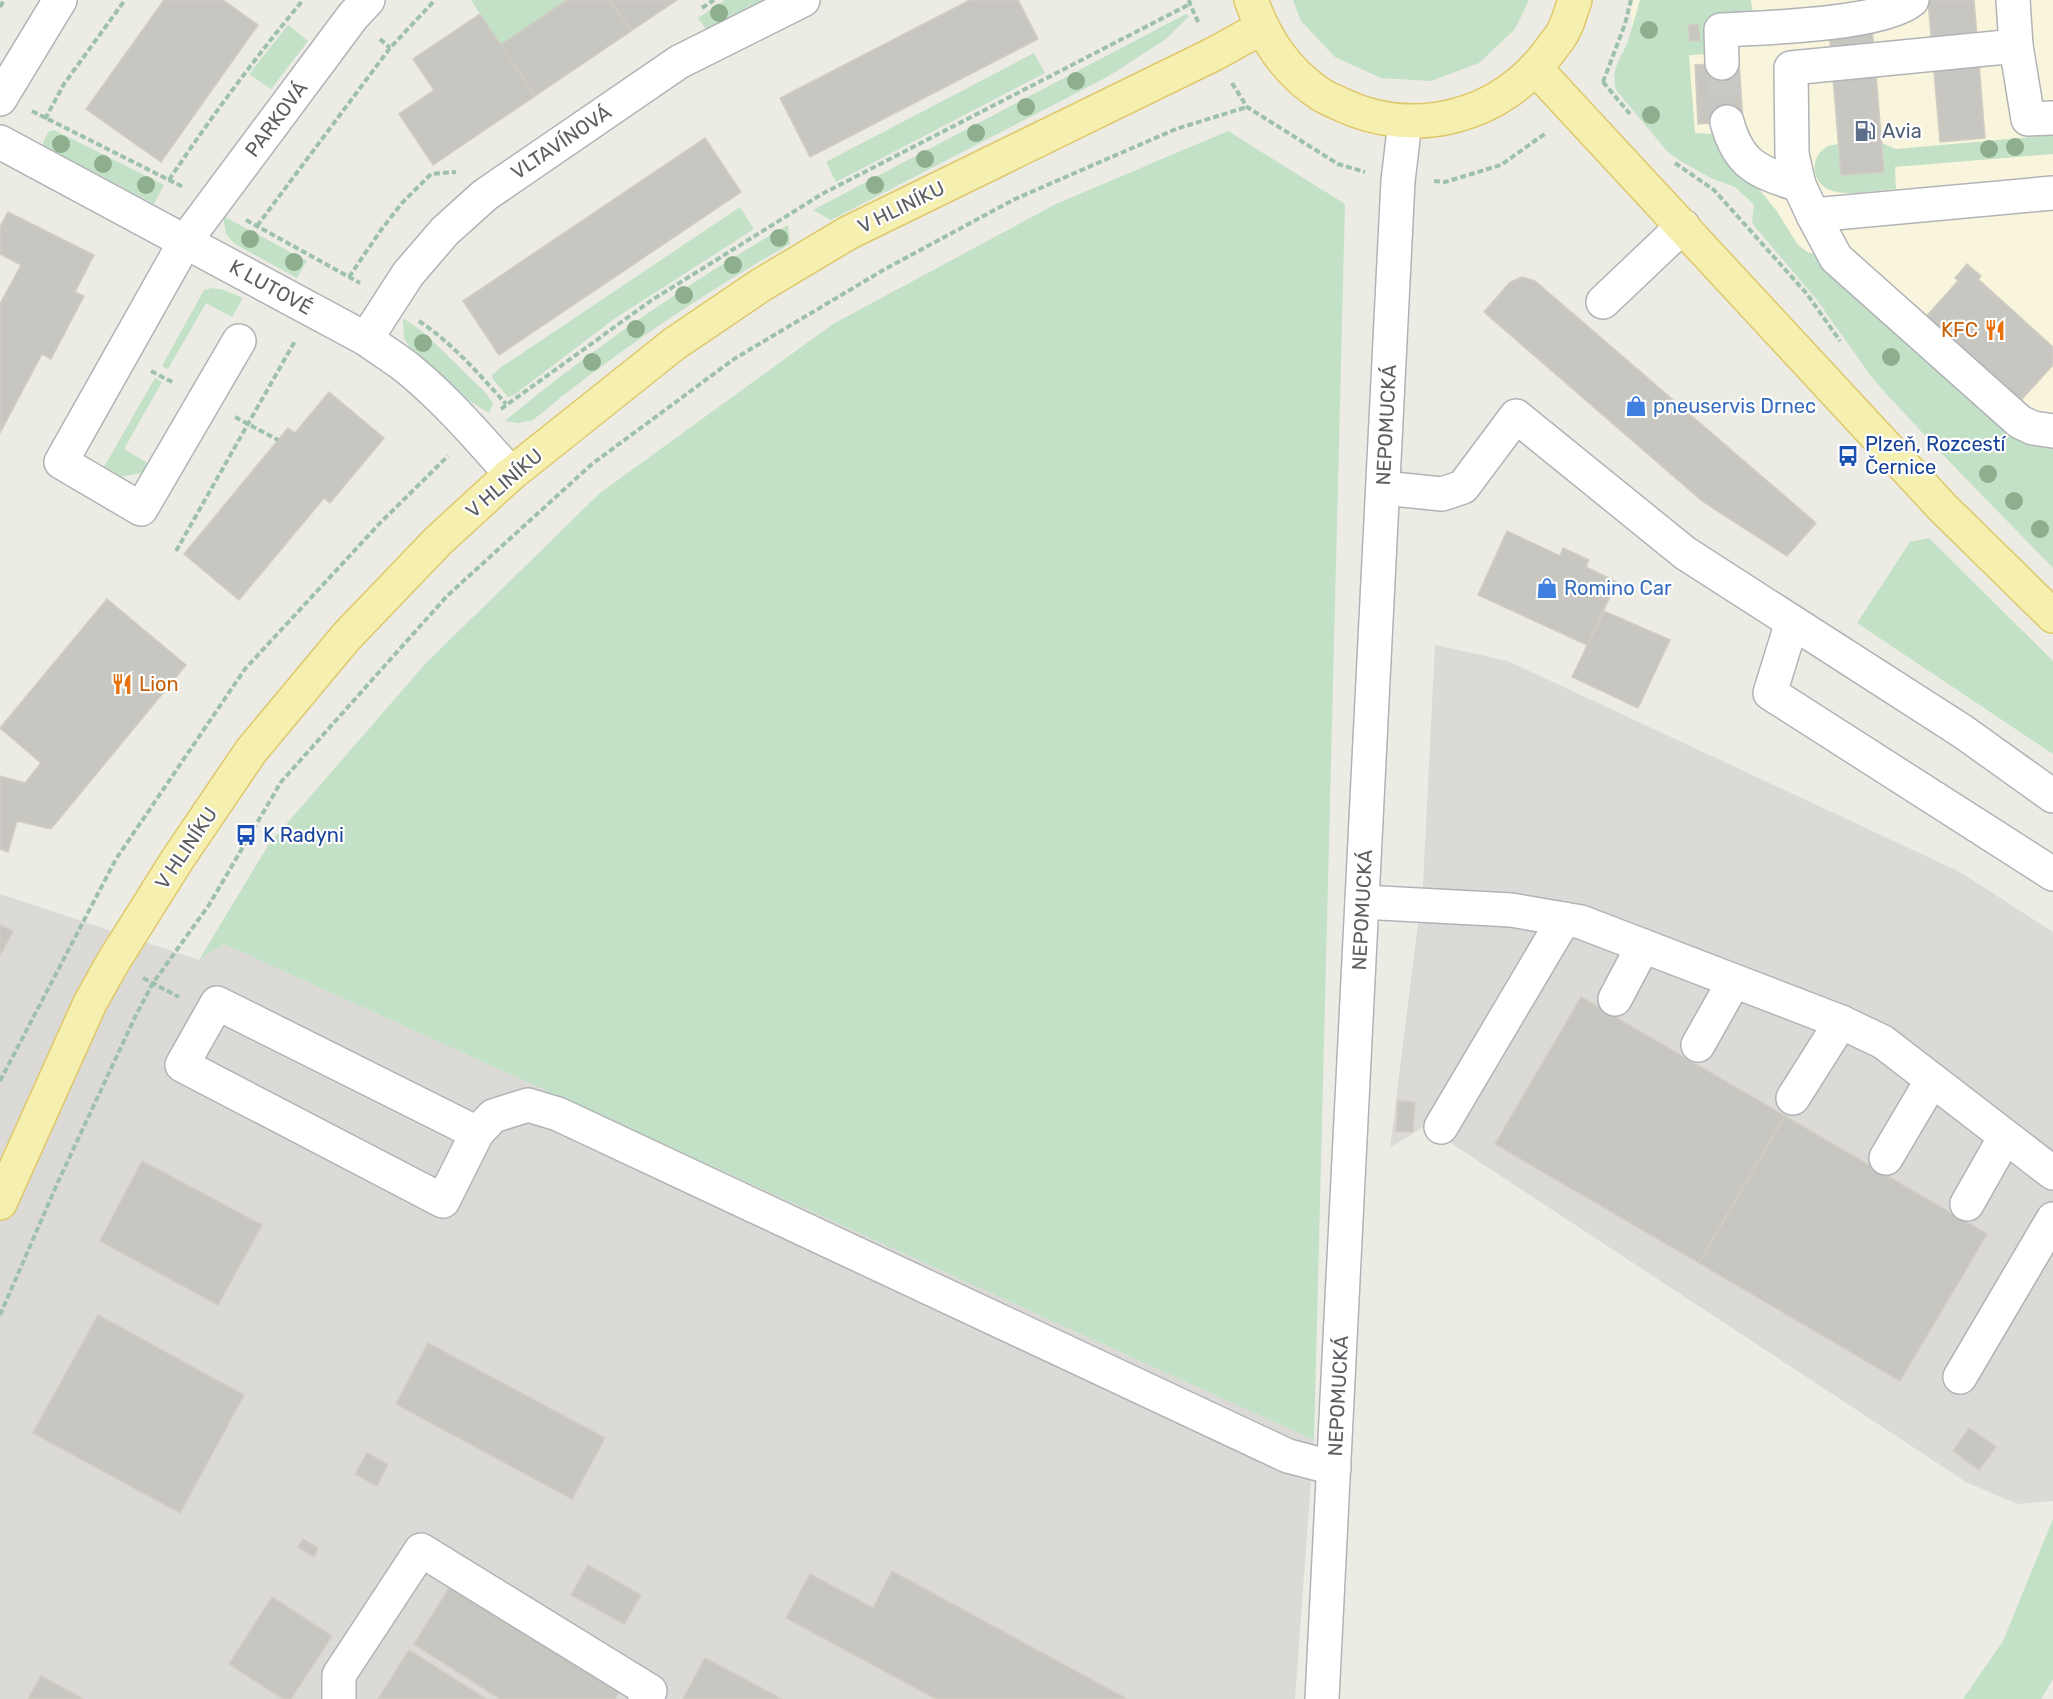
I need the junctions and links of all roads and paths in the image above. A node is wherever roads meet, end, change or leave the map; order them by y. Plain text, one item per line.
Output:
1 (4, 0) edge
2 (60, 0) edge
3 (125, 0) edge
4 (303, 0) edge
5 (368, 0) edge
6 (435, 0) edge
7 (803, 0) edge
8 (1575, 0) edge
9 (1631, 0) edge
10 (1912, 0) edge
11 (2013, 0) edge
12 (0, 7) edge
13 (1256, 14) edge
14 (2016, 46) junction
15 (1722, 63) tunnel mouth
16 (1536, 69) junction
17 (1604, 82) dead end
18 (1, 96) edge
19 (1247, 107) dead end
20 (45, 118) junction
21 (2053, 118) edge
22 (1405, 122) junction
23 (1727, 122) tunnel mouth
24 (13, 149) edge
25 (169, 180) junction
26 (1799, 185) junction
27 (2053, 193) edge
28 (214, 202) junction
29 (1812, 215) junction
30 (257, 226) junction
31 (1683, 226) junction
32 (186, 240) junction
33 (391, 301) junction
34 (1603, 302) dead end
35 (297, 337) dead end
36 (366, 339) junction
37 (239, 341) dead end
38 (507, 404) dead end
39 (2053, 431) edge
40 (511, 474) junction
41 (1383, 488) junction
42 (176, 551) dead end
43 (2053, 616) edge
44 (1792, 622) junction
45 (2053, 796) edge
46 (2053, 874) edge
47 (1362, 902) junction
48 (1564, 919) junction
49 (1643, 946) junction
50 (1734, 981) junction
51 (1615, 999) dead end
52 (1840, 1022) junction
53 (1698, 1045) dead end
54 (1932, 1080) junction
55 (1793, 1098) dead end
56 (1441, 1127) dead end
57 (477, 1133) junction
58 (2005, 1137) junction
59 (1886, 1158) dead end
60 (2053, 1173) edge
61 (0, 1203) edge
62 (1967, 1204) dead end
63 (2053, 1219) edge
64 (0, 1315) edge
65 (1960, 1377) dead end
66 (1334, 1468) junction
67 (339, 1699) edge
68 (645, 1699) edge
69 (1322, 1699) edge

1 - 12 path
2 - 18 street
3 - 20 path
4 - 25 path
5 - 28 street, PARKOVÁ
6 - 30 path
7 - 33 street, VLTAVÍNOVÁ
8 - 16 main road
9 - 17 path
10 - 15 street
11 - 14 street
13 - 22 main road
13 - 40 main road, V HLINÍKU
14 - 21 street
14 - 26 street
16 - 22 main road
16 - 31 main road
18 - 20 path
19 - 64 path
20 - 24 path
20 - 25 path
22 - 41 street, NEPOMUCKÁ
23 - 26 street
24 - 32 street, K LUTOVÉ
25 - 28 path
26 - 29 street
27 - 29 street
28 - 30 path
28 - 32 street, PARKOVÁ
29 - 39 street
30 - 33 path
31 - 34 street
31 - 43 main road
32 - 36 street, K LUTOVÉ
32 - 37 street, PARKOVÁ
33 - 36 street, VLTAVÍNOVÁ
33 - 38 path
35 - 42 path
36 - 40 street, K LUTOVÉ
40 - 61 main road, V HLINÍKU
41 - 44 street
41 - 47 street, NEPOMUCKÁ
44 - 45 street
44 - 46 street
47 - 48 street
47 - 66 street, NEPOMUCKÁ
48 - 49 street
48 - 56 street
49 - 50 street
49 - 51 street
50 - 52 street
50 - 53 street
52 - 54 street
52 - 55 street
54 - 58 street
54 - 59 street
57 - 57 street
57 - 66 street
58 - 60 street
58 - 62 street
63 - 65 street
66 - 69 street, NEPOMUCKÁ
67 - 68 street

